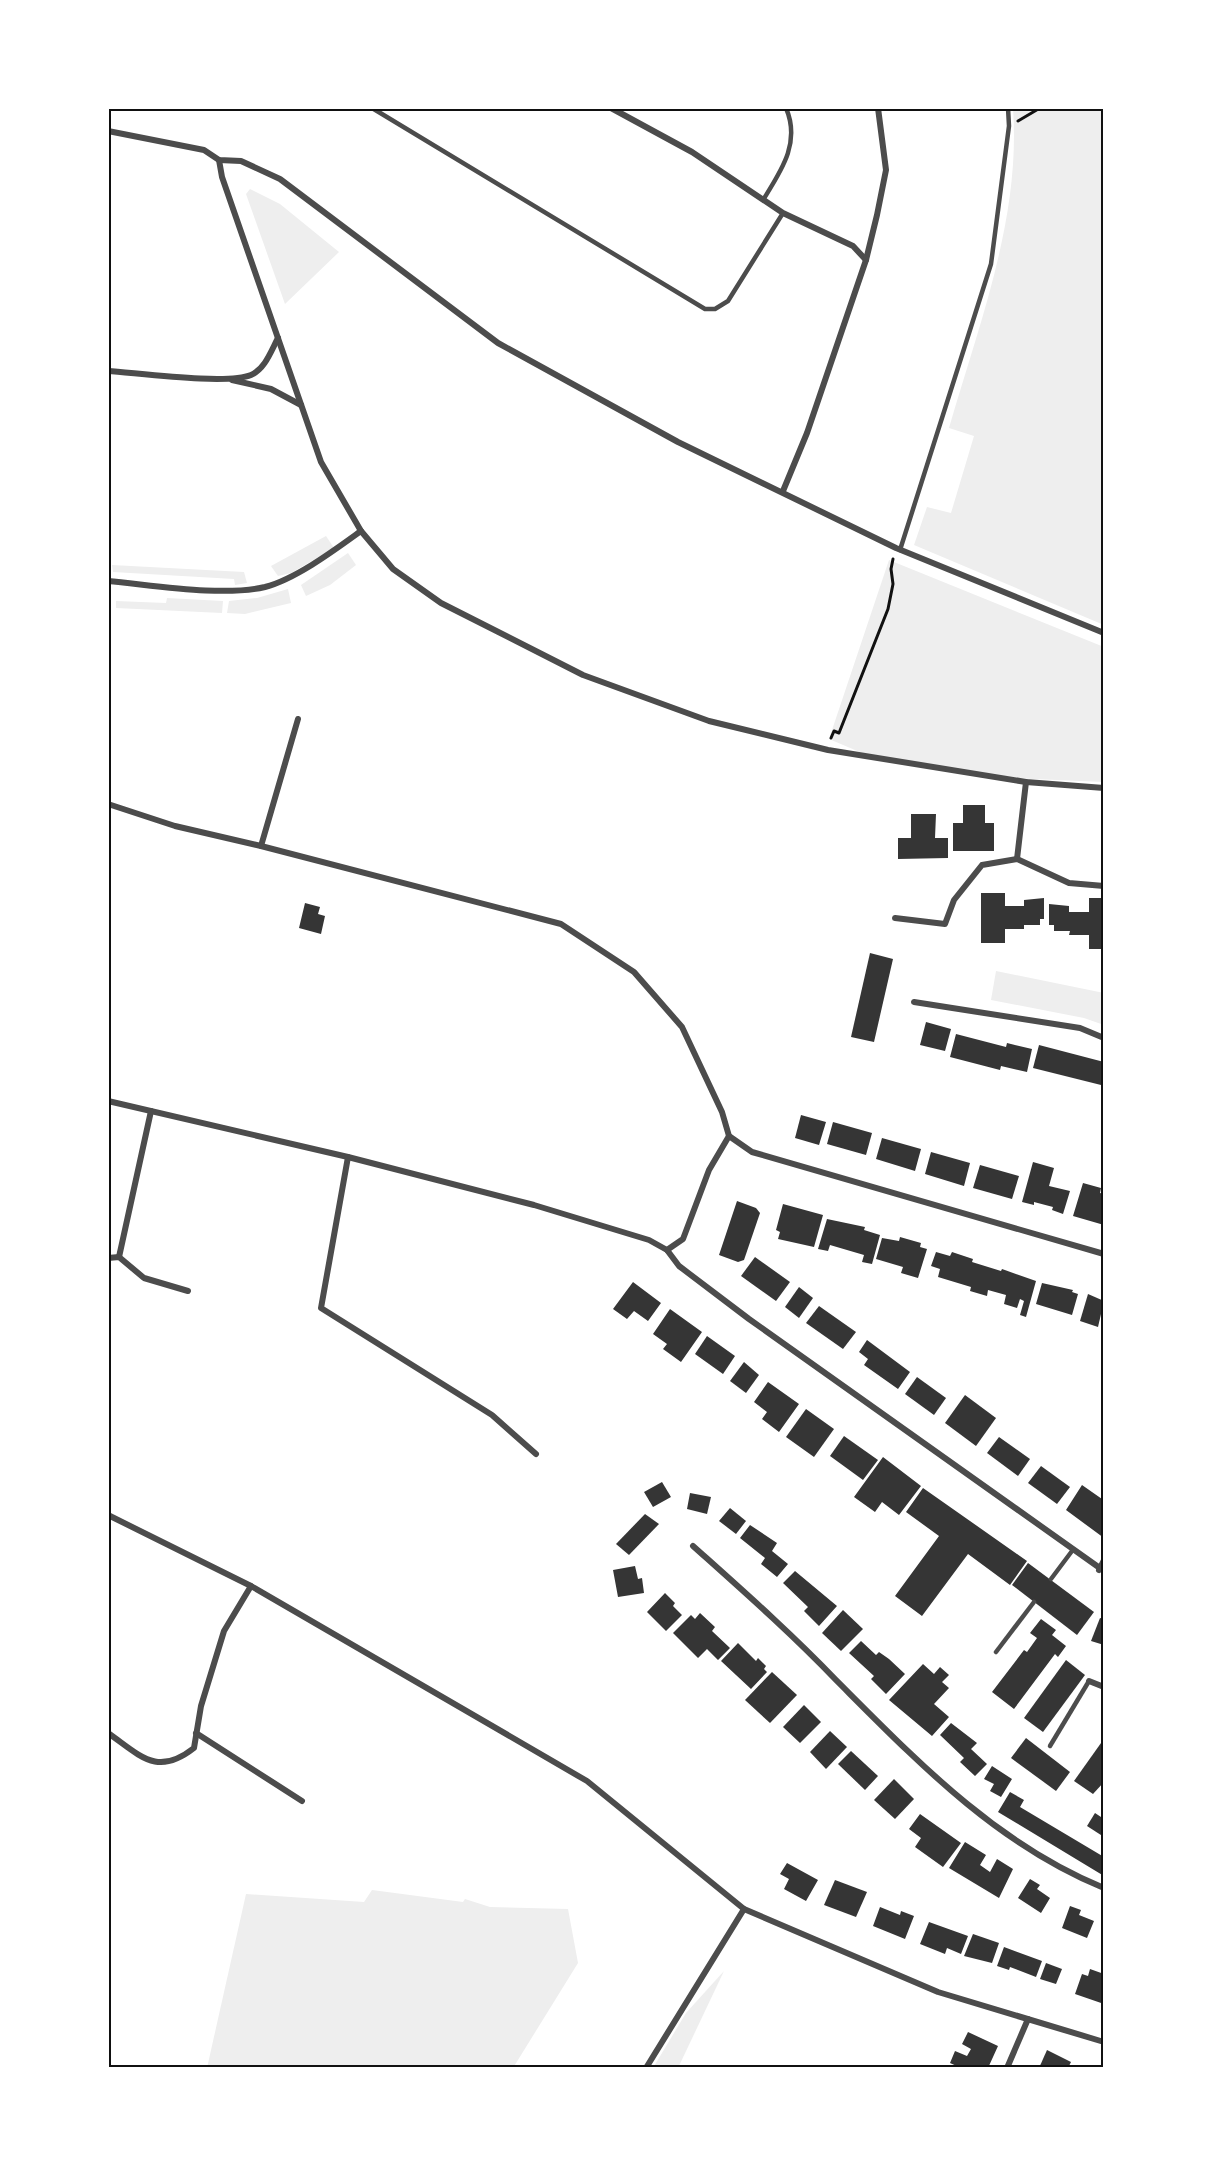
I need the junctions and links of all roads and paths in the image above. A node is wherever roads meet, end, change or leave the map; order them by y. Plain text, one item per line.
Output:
1 (372, 108) edge
2 (611, 108) edge
3 (786, 108) edge
4 (878, 108) edge
5 (1008, 108) edge
6 (1040, 108) edge
7 (1009, 126) junction
8 (108, 131) edge
9 (219, 160) junction
10 (764, 200) junction
11 (783, 213) junction
12 (866, 260) junction
13 (278, 338) junction
14 (108, 371) edge
15 (229, 380) junction
16 (301, 405) junction
17 (783, 491) junction
18 (361, 531) junction
19 (898, 549) junction
20 (108, 581) edge
21 (1104, 633) edge
22 (298, 719) dead end
23 (835, 740) dead end
24 (1026, 782) junction
25 (1104, 788) edge
26 (108, 804) edge
27 (261, 846) junction
28 (1017, 859) junction
29 (1104, 886) edge
30 (894, 918) dead end
31 (914, 1002) dead end
32 (1104, 1038) edge
33 (108, 1101) edge
34 (151, 1111) junction
35 (729, 1136) junction
36 (348, 1157) junction
37 (667, 1250) junction
38 (1104, 1254) edge
39 (119, 1257) junction
40 (108, 1258) edge
41 (188, 1291) dead end
42 (536, 1454) dead end
43 (108, 1515) edge
44 (693, 1546) dead end
45 (1072, 1551) junction
46 (1104, 1560) edge
47 (1101, 1571) edge
48 (1051, 1579) dead end
49 (251, 1586) junction
50 (1034, 1602) dead end
51 (996, 1652) dead end
52 (1089, 1681) joint
53 (1104, 1687) edge
54 (108, 1733) edge
55 (196, 1733) junction
56 (1050, 1746) dead end
57 (302, 1801) dead end
58 (1104, 1888) edge
59 (744, 1910) junction
60 (1028, 2019) junction
61 (1104, 2042) edge
62 (646, 2068) edge
63 (1007, 2068) edge

1 - 11 lane
2 - 10 street
3 - 10 lane
4 - 12 street
5 - 7 lane
6 - 7 path
7 - 19 lane
8 - 9 street
9 - 13 street
9 - 17 street
10 - 11 street
11 - 12 street
12 - 17 street
13 - 15 street
13 - 16 street
14 - 15 street
15 - 16 street
16 - 18 street
17 - 19 street
18 - 20 street
18 - 24 street
19 - 21 street
19 - 23 path
22 - 27 street
24 - 25 street
24 - 28 street
26 - 27 street
27 - 35 street
28 - 29 street
28 - 30 street
31 - 32 street
33 - 34 street
34 - 36 street
34 - 39 street
35 - 37 street
35 - 38 street
36 - 37 street
36 - 42 street
37 - 45 street
39 - 40 street
39 - 41 street
43 - 49 street
44 - 58 street
45 - 47 street
45 - 48 lane
46 - 47 street
49 - 55 street
49 - 59 street
50 - 51 lane
52 - 53 street
52 - 56 lane
54 - 55 street
55 - 57 street
59 - 60 street
59 - 62 street
60 - 61 street
60 - 63 street

